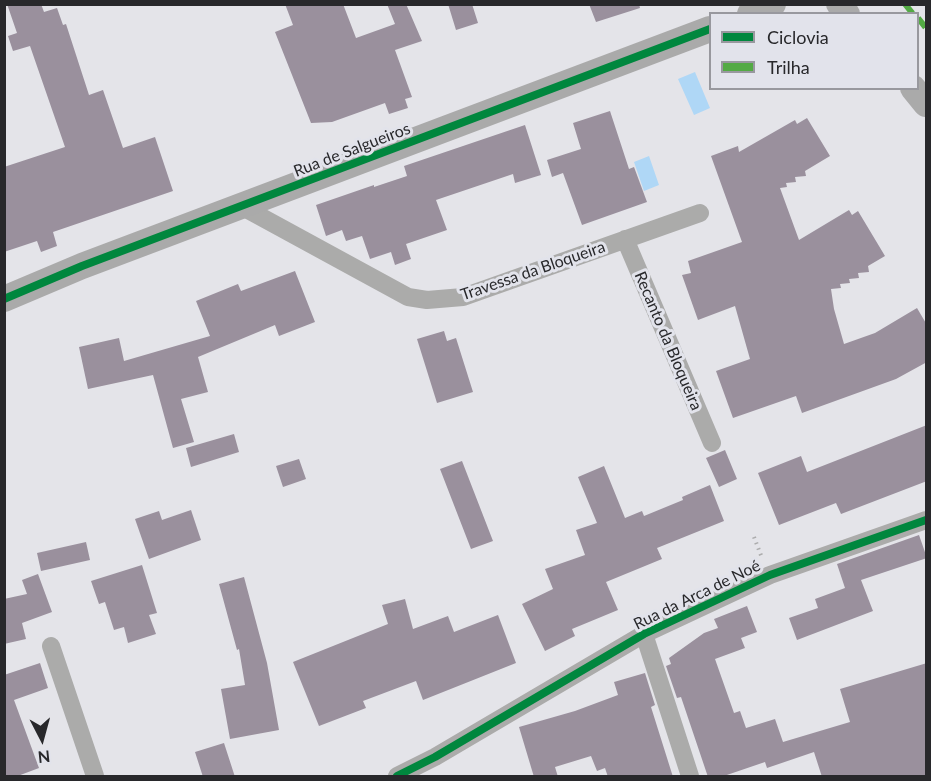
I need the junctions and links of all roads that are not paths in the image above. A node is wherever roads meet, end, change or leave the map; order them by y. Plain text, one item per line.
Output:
1 (773, 4) edge
2 (755, 12) edge
3 (709, 29) edge
4 (915, 90) edge
5 (927, 104) edge
6 (241, 206) junction
7 (700, 213) dead end
8 (625, 239) junction
9 (4, 299) edge
10 (712, 444) dead end
11 (927, 520) edge
12 (644, 634) junction
13 (51, 646) dead end
14 (95, 777) edge
15 (398, 777) edge
16 (690, 777) edge

1 - 2 street
3 - 6 street, Rua de Salgueiros
4 - 5 street
6 - 8 street, Travessa da Bloqueira
6 - 9 street, Rua de Salgueiros
7 - 8 street, Travessa da Bloqueira
8 - 10 street, Recanto da Bloqueira
11 - 12 street, Rua da Arca de Noé
12 - 15 street, Rua da Arca de Noé
12 - 16 street
13 - 14 street

